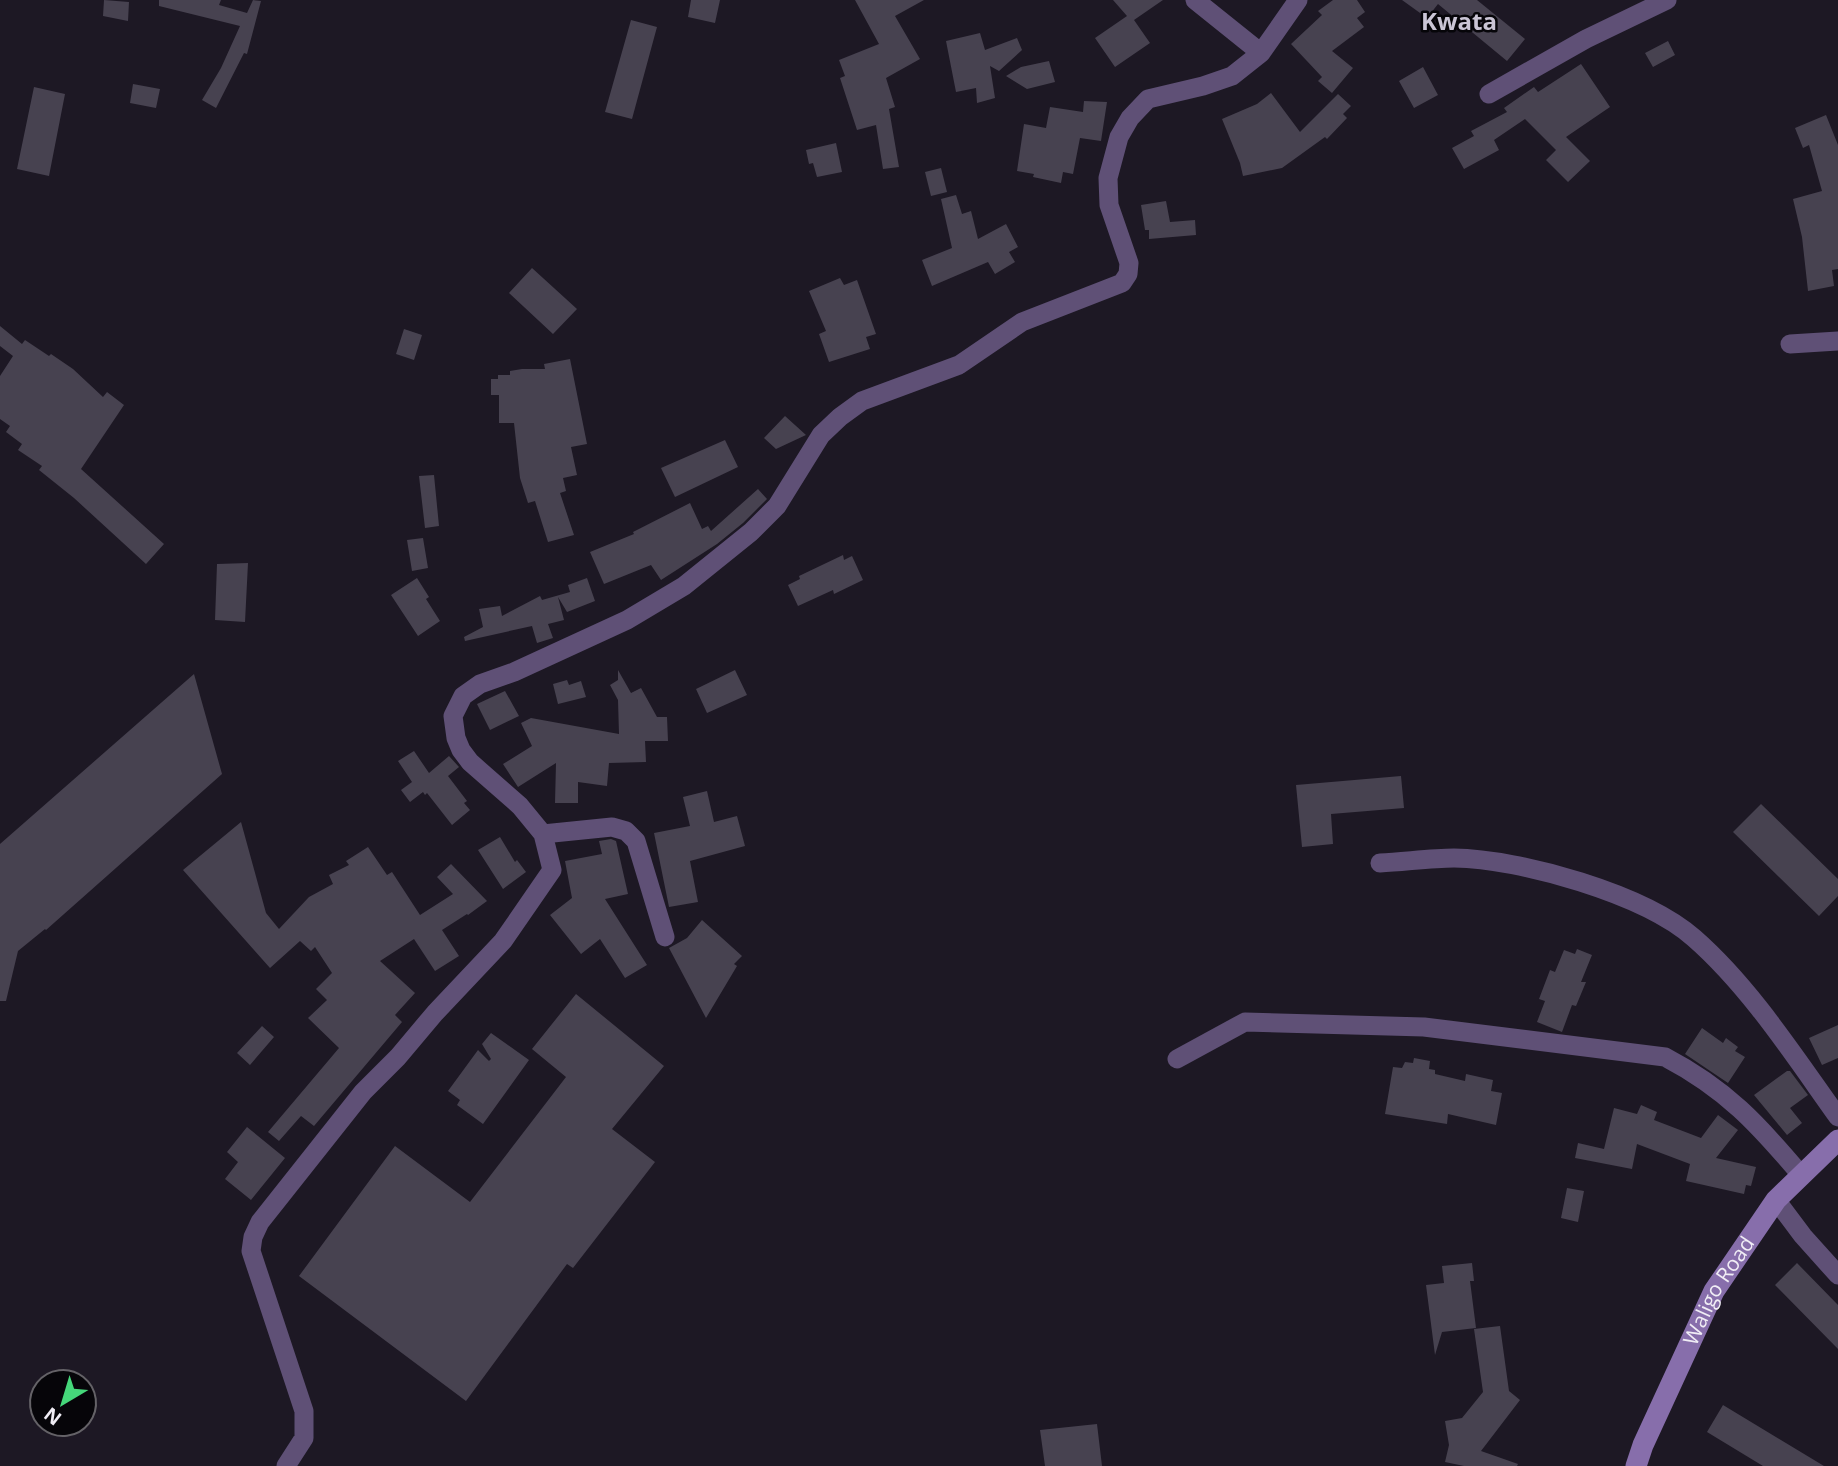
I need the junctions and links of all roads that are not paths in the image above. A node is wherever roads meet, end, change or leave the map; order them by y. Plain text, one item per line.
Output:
1 (1195, 0) edge
2 (1298, 0) edge
3 (1667, 0) edge
4 (1261, 53) junction
5 (1489, 94) dead end
6 (1838, 341) edge
7 (1790, 344) dead end
8 (543, 834) junction
9 (1380, 863) dead end
10 (665, 937) dead end
11 (1177, 1059) dead end
12 (1838, 1117) edge
13 (1838, 1140) edge
14 (1801, 1175) junction
15 (1776, 1200) junction
16 (1838, 1275) edge
17 (286, 1466) edge
18 (1636, 1466) edge

1 - 4 street
2 - 4 street
3 - 5 street
4 - 8 street
6 - 7 street
8 - 10 street
8 - 17 street
9 - 12 street
11 - 14 street
13 - 14 street, Waligo Road
14 - 15 street, Waligo Road
15 - 16 street
15 - 18 street, Waligo Road

